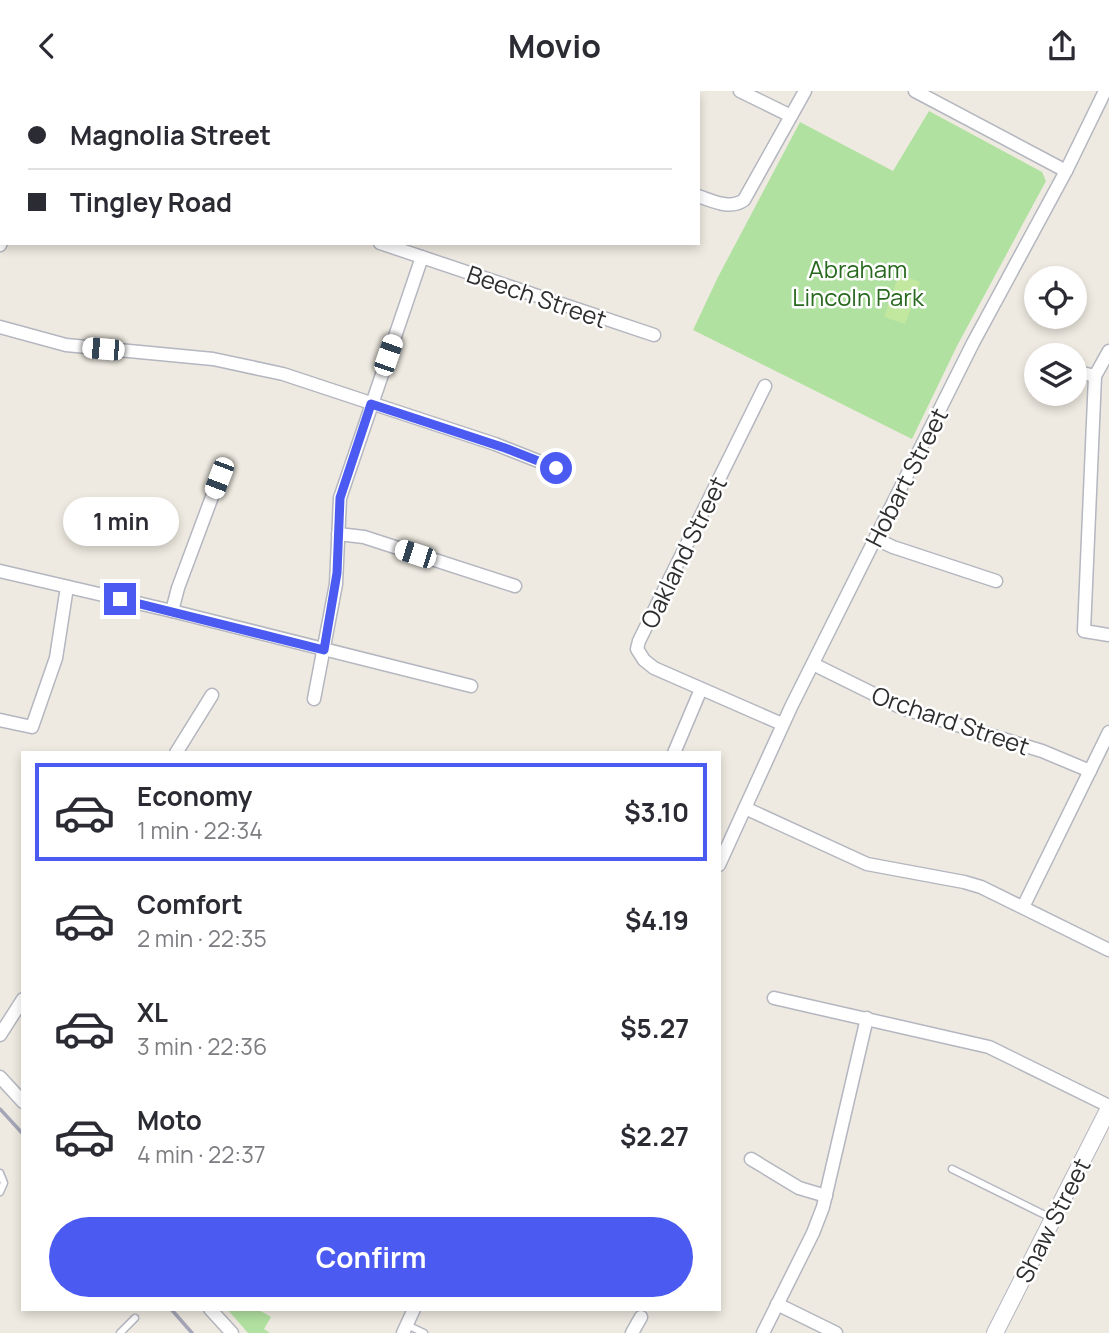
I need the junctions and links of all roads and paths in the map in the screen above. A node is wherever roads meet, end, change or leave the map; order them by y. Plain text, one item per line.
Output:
1 (740, 91) edge
2 (805, 91) edge
3 (915, 91) edge
4 (1105, 91) edge
5 (791, 116) junction
6 (1066, 171) junction
7 (700, 197) edge
8 (386, 245) edge
9 (422, 257) junction
10 (0, 327) edge
11 (654, 335) dead end
12 (1109, 351) edge
13 (1087, 374) edge
14 (1095, 376) junction
15 (765, 386) dead end
16 (371, 404) junction
17 (556, 468) dead end
18 (219, 478) dead end
19 (338, 534) junction
20 (876, 539) junction
21 (0, 571) edge
22 (996, 581) dead end
23 (515, 586) dead end
24 (67, 587) junction
25 (172, 611) junction
26 (1109, 635) edge
27 (324, 650) junction
28 (813, 664) junction
29 (471, 686) dead end
30 (701, 689) junction
31 (212, 695) dead end
32 (314, 699) dead end
33 (0, 720) edge
34 (782, 724) junction
35 (1109, 732) edge
36 (177, 751) edge
37 (675, 751) edge
38 (1090, 771) junction
39 (745, 808) junction
40 (721, 861) edge
41 (1023, 907) junction
42 (1109, 950) edge
43 (775, 998) dead end
44 (21, 1002) edge
45 (867, 1018) junction
46 (0, 1035) edge
47 (0, 1077) edge
48 (21, 1100) edge
49 (1109, 1107) edge
50 (751, 1159) dead end
51 (952, 1168) dead end
52 (0, 1173) edge
53 (0, 1192) edge
54 (826, 1196) junction
55 (1053, 1219) junction
56 (777, 1304) junction
57 (212, 1311) edge
58 (413, 1311) edge
59 (641, 1317) dead end
60 (135, 1318) dead end
61 (405, 1329) edge
62 (120, 1333) edge
63 (232, 1333) edge
64 (424, 1333) edge
65 (632, 1333) edge
66 (762, 1333) edge
67 (836, 1333) edge
68 (995, 1333) edge

1 - 5 street
2 - 5 street
3 - 6 street
4 - 6 street, Hobart Street
5 - 7 street
6 - 20 street, Hobart Street
8 - 9 street, Beech Street
9 - 11 street, Beech Street
9 - 16 street
10 - 16 street
12 - 14 street
13 - 14 street
14 - 26 street
15 - 30 street, Oakland Street
16 - 17 street
16 - 19 street
18 - 25 street
19 - 23 street
19 - 27 street
20 - 22 street
20 - 28 street, Hobart Street
21 - 24 street
24 - 25 street
24 - 33 street
25 - 27 street
27 - 29 street
27 - 32 street
28 - 34 street, Hobart Street
28 - 38 street, Orchard Street
30 - 34 street
30 - 37 street
31 - 36 street
34 - 39 street, Hobart Street
35 - 38 street
38 - 41 street
39 - 40 street, Hobart Street
39 - 41 street
41 - 42 street
43 - 45 street
44 - 46 street
45 - 49 street
45 - 54 street
47 - 48 street
49 - 55 street, Shaw Street
50 - 54 street
51 - 55 lane
52 - 53 lane
54 - 56 street
55 - 68 street, Shaw Street
56 - 66 street
56 - 67 street
57 - 63 street
58 - 61 street
59 - 65 street
60 - 62 lane
61 - 64 lane

